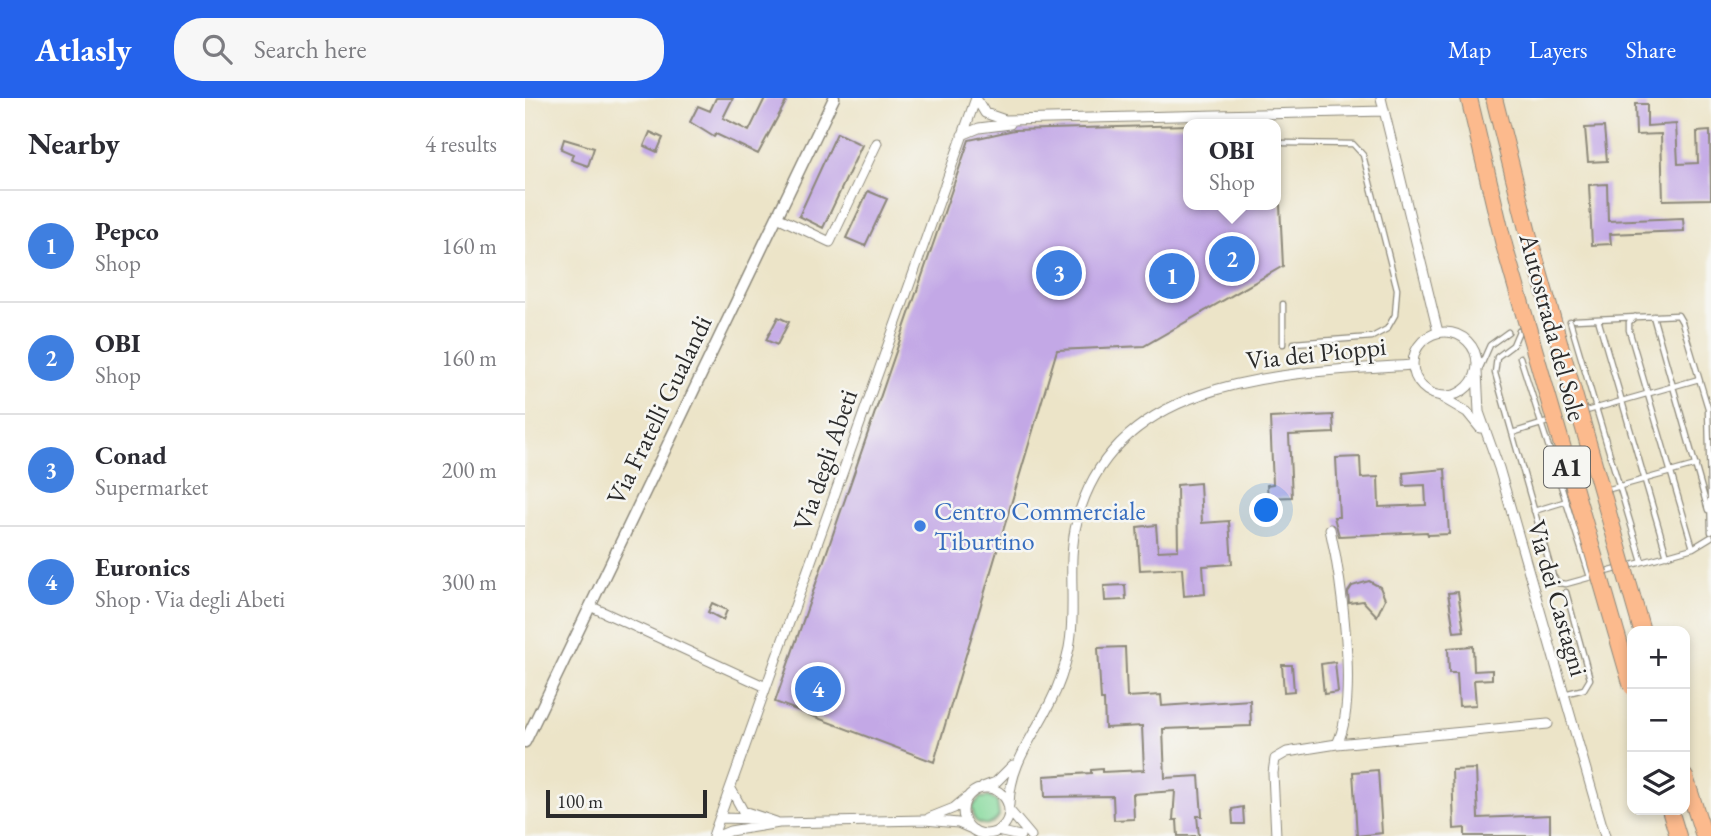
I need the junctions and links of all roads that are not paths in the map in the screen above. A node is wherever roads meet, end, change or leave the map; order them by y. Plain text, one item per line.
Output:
1 (834, 98) edge
2 (976, 98) edge
3 (1381, 98) edge
4 (1469, 98) edge
5 (1493, 98) edge
6 (972, 108) junction
7 (1384, 111) junction
8 (1039, 119) junction
9 (993, 126) junction
10 (962, 135) junction
11 (877, 143) dead end
12 (1284, 143) dead end
13 (777, 217) junction
14 (1283, 304) dead end
15 (1653, 316) junction
16 (1635, 317) junction
17 (1598, 319) junction
18 (1519, 331) dead end
19 (1438, 332) junction
20 (1508, 332) dead end
21 (1294, 343) dead end
22 (1283, 344) dead end
23 (1520, 357) dead end
24 (1413, 365) junction
25 (1477, 374) junction
26 (1700, 379) junction
27 (1674, 386) junction
28 (1647, 394) junction
29 (1435, 395) junction
30 (1622, 401) junction
31 (1596, 408) junction
32 (1574, 415) dead end
33 (1563, 418) dead end
34 (1541, 425) junction
35 (1512, 433) junction
36 (1489, 442) junction
37 (1696, 465) junction
38 (1670, 472) junction
39 (1645, 479) junction
40 (1619, 486) junction
41 (1566, 502) junction
42 (1534, 511) junction
43 (1710, 518) edge
44 (1330, 529) dead end
45 (1711, 532) edge
46 (1711, 537) edge
47 (1693, 548) junction
48 (1667, 556) junction
49 (1642, 562) junction
50 (1590, 577) junction
51 (1566, 592) dead end
52 (590, 606) junction
53 (1641, 626) edge
54 (1627, 670) edge
55 (767, 687) junction
56 (1564, 694) junction
57 (1548, 724) dead end
58 (525, 742) edge
59 (1337, 744) junction
60 (1017, 761) junction
61 (730, 789) junction
62 (972, 793) junction
63 (1690, 793) edge
64 (1009, 807) junction
65 (1671, 815) edge
66 (720, 818) junction
67 (764, 818) junction
68 (925, 820) junction
69 (779, 823) junction
70 (974, 830) junction
71 (997, 831) junction
72 (716, 836) edge
73 (1020, 836) edge
74 (1031, 836) edge
75 (1276, 836) edge
76 (1605, 836) edge
77 (1678, 836) edge
78 (1704, 836) edge

1 - 13 street, Via Fratelli Gualandi
2 - 6 street, Via degli Abeti
2 - 8 street
3 - 7 street
4 - 54 highway, Autostrada del Sole / A1, bridge
5 - 53 highway, Autostrada del Sole / A1, bridge
6 - 9 street
6 - 10 street, Via degli Abeti
7 - 8 street
7 - 19 street
8 - 9 street
9 - 10 street
10 - 55 street, Via degli Abeti
11 - 13 street
12 - 21 lane
13 - 52 street, Via Fratelli Gualandi
14 - 22 lane
15 - 16 lane
15 - 26 lane
15 - 27 lane
16 - 17 lane
16 - 28 lane
17 - 30 lane
17 - 31 lane
18 - 35 lane
19 - 24 street
19 - 25 street, Via dei Castagni
20 - 25 lane
23 - 34 lane
24 - 29 street
24 - 60 street, Via dei Pioppi
25 - 29 street
25 - 36 street, Via dei Castagni
26 - 27 lane
26 - 43 lane
27 - 28 lane
27 - 37 lane
28 - 30 lane
28 - 38 lane
29 - 36 street
30 - 31 lane
30 - 39 lane
31 - 32 lane
31 - 40 lane
33 - 34 lane
34 - 35 lane
34 - 41 lane
35 - 42 lane
36 - 56 street, Via dei Castagni
37 - 38 lane
37 - 43 lane
38 - 39 lane
38 - 47 lane
39 - 40 lane
39 - 48 lane
40 - 41 lane
40 - 49 lane
41 - 42 lane
41 - 50 lane
42 - 50 lane
43 - 45 lane
44 - 59 street
46 - 47 lane
47 - 48 lane
48 - 49 lane
49 - 50 lane
51 - 56 lane
52 - 55 street
52 - 58 street, Via Fratelli Gualandi
55 - 61 street, Via degli Abeti
56 - 76 street, Via dei Castagni
57 - 59 street
59 - 75 street
60 - 62 street
60 - 64 street
61 - 66 street, Via degli Abeti
61 - 67 street
62 - 64 street
62 - 68 street
62 - 70 street
63 - 78 highway
64 - 71 street
64 - 74 street
65 - 77 highway
66 - 67 street
66 - 72 street, Via degli Abeti
67 - 69 street
68 - 69 street
68 - 70 street
69 - 72 street
70 - 71 street
71 - 73 street

